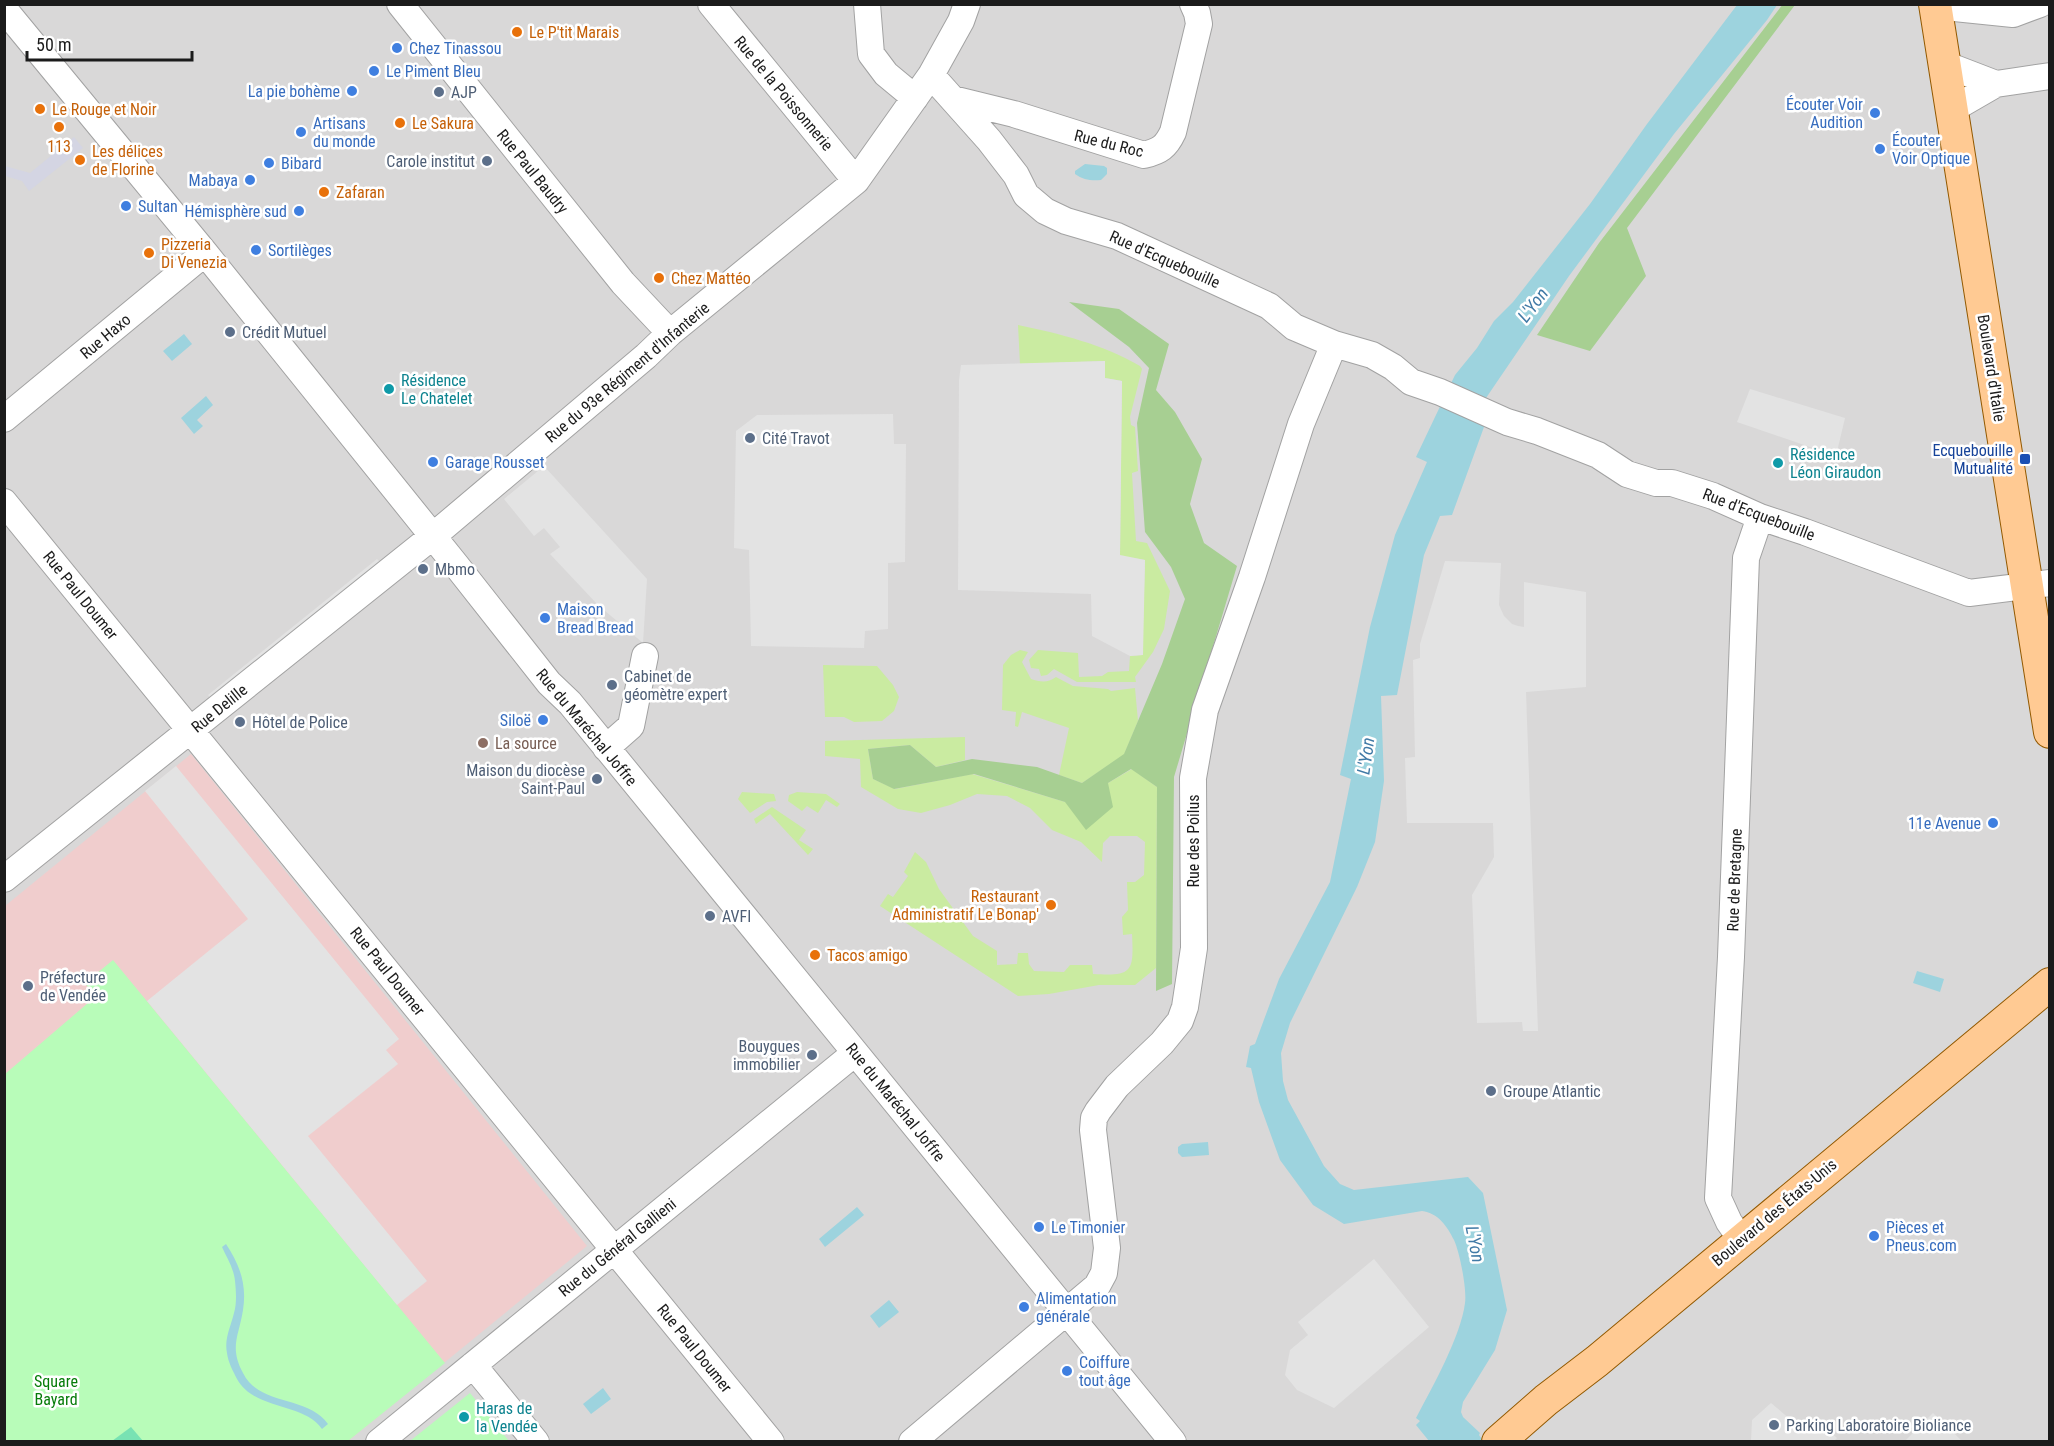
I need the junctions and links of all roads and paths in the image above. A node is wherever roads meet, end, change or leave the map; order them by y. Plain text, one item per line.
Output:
1 (400, 4) edge
2 (711, 4) edge
3 (867, 4) edge
4 (1193, 4) edge
5 (2040, 4) edge
6 (968, 5) edge
7 (1935, 5) edge
8 (4, 9) edge
9 (1944, 64) junction
10 (931, 75) junction
11 (2049, 76) edge
12 (1996, 84) junction
13 (915, 98) junction
14 (952, 99) junction
15 (1951, 110) junction
16 (1014, 114) junction
17 (989, 140) junction
18 (856, 181) junction
19 (205, 253) junction
20 (670, 333) junction
21 (1335, 344) junction
22 (4, 419) edge
23 (4, 502) edge
24 (1760, 517) junction
25 (433, 536) junction
26 (2038, 584) edge
27 (645, 656) dead end
28 (192, 730) junction
29 (2049, 732) edge
30 (606, 748) junction
31 (7, 871) edge
32 (2049, 984) edge
33 (855, 1053) junction
34 (1742, 1239) junction
35 (614, 1249) junction
36 (1068, 1312) junction
37 (473, 1365) junction
38 (1498, 1441) edge
39 (379, 1442) edge
40 (536, 1442) edge
41 (771, 1442) edge
42 (912, 1442) edge
43 (1173, 1442) edge

1 - 20 street, Rue Paul Baudry
2 - 18 street, Rue de la Poissonnerie
3 - 13 street
4 - 16 street, Rue du Roc
5 - 7 street
6 - 10 street, Rue du 93e Régiment d'Infanterie
7 - 9 main road, Boulevard d'Italie
8 - 19 street, Rue du Maréchal Joffre
9 - 12 street
9 - 15 main road, Boulevard d'Italie
10 - 13 street, Rue du 93e Régiment d'Infanterie
10 - 14 street, Rue d'Ecquebouille
11 - 12 street
12 - 15 street
13 - 18 street, Rue du 93e Régiment d'Infanterie
14 - 16 street, Rue du Roc
14 - 17 street, Rue d'Ecquebouille
15 - 26 main road, Boulevard d'Italie
16 - 17 street
17 - 21 street, Rue d'Ecquebouille
18 - 20 street, Rue du 93e Régiment d'Infanterie
19 - 22 street, Rue Haxo
19 - 25 street, Rue du Maréchal Joffre
20 - 25 street, Rue du 93e Régiment d'Infanterie
21 - 24 street, Rue d'Ecquebouille
21 - 36 street, Rue des Poilus
23 - 28 street, Rue Paul Doumer
24 - 26 street, Rue d'Ecquebouille
24 - 34 street, Rue de Bretagne
25 - 28 street, Rue Delille
25 - 30 street, Rue du Maréchal Joffre
26 - 29 main road, Boulevard d'Italie
27 - 30 street
28 - 31 street, Rue Delille
28 - 35 street, Rue Paul Doumer
30 - 33 street, Rue du Maréchal Joffre
32 - 34 main road, Boulevard des États-Unis
33 - 35 street, Rue du Général Gallieni
33 - 36 street, Rue du Maréchal Joffre
34 - 38 main road, Boulevard des États-Unis
35 - 37 street, Rue du Général Gallieni
35 - 41 street, Rue Paul Doumer
36 - 42 street, Rue des Poilus
36 - 43 street, Rue du Maréchal Joffre
37 - 39 street, Rue du Général Gallieni
37 - 40 street

